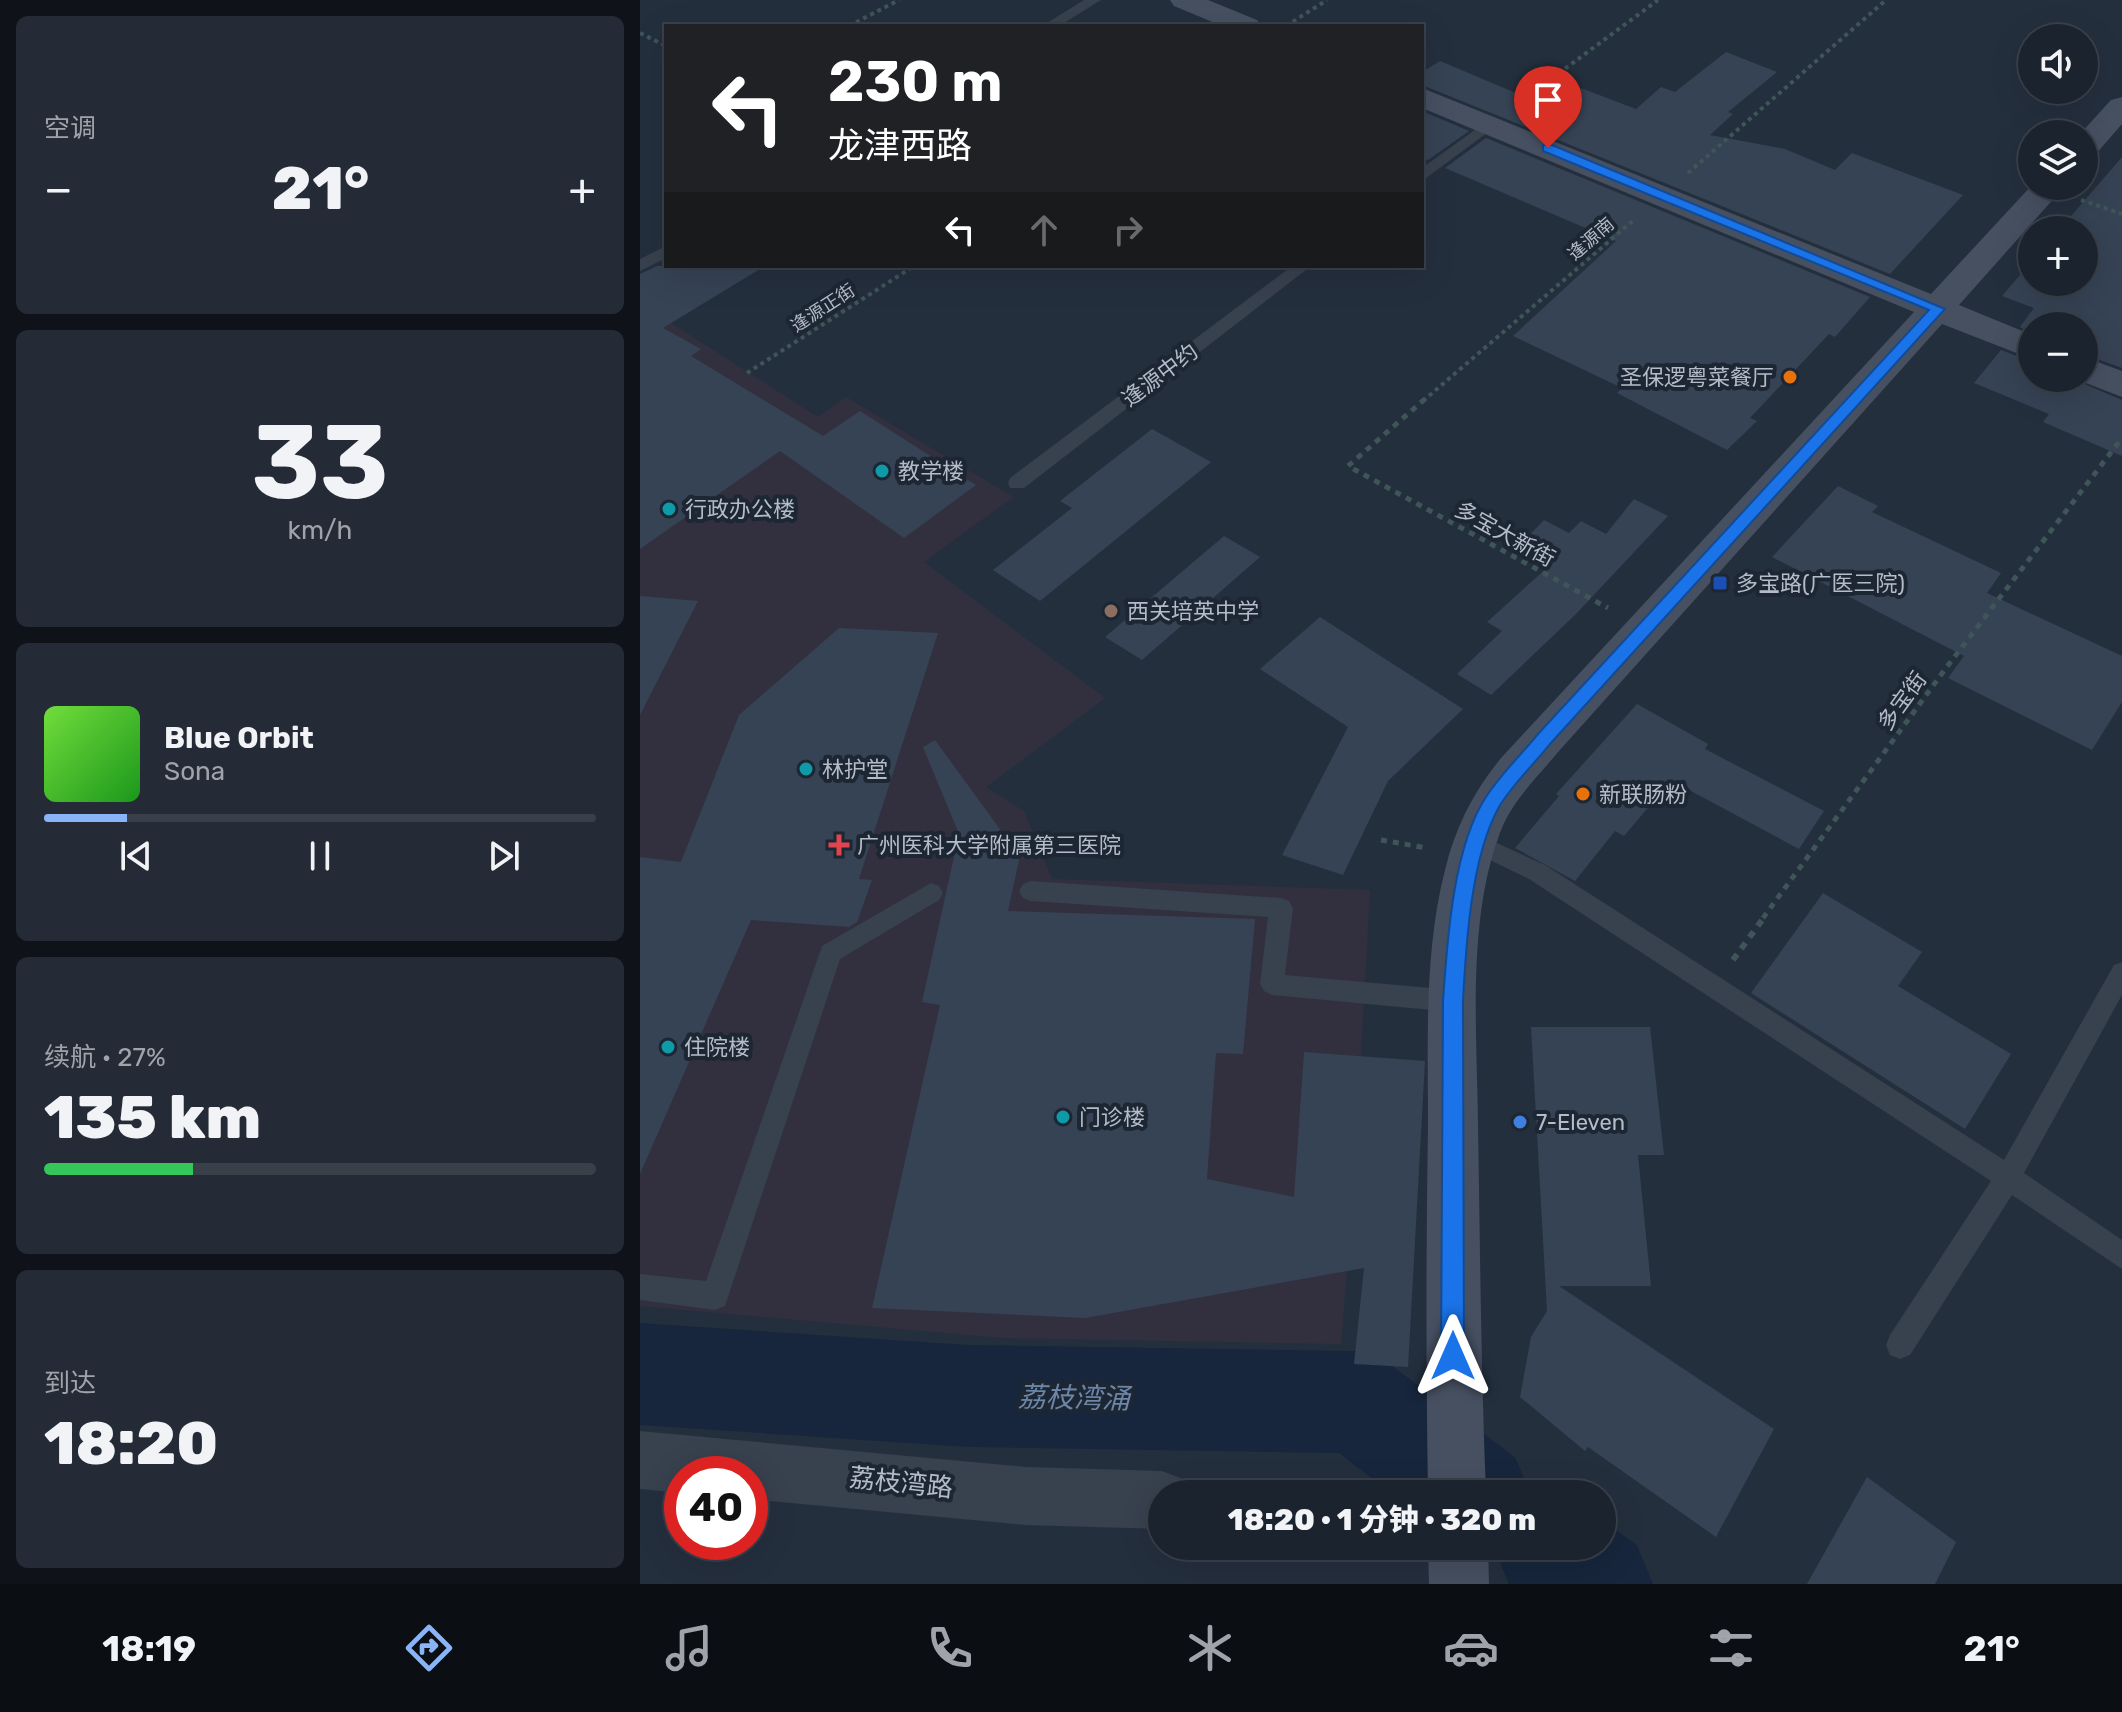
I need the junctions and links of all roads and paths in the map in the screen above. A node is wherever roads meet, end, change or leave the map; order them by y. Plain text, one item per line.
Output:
1 (899, 0) edge
2 (1094, 0) edge
3 (1184, 0) edge
4 (1327, 0) edge
5 (1658, 0) edge
6 (1886, 0) edge
7 (853, 24) edge
8 (1052, 24) edge
9 (1242, 24) edge
10 (1289, 24) edge
11 (640, 33) edge
12 (664, 45) edge
13 (1424, 98) edge
14 (2122, 106) edge
15 (1490, 124) junction
16 (2098, 133) edge
17 (1424, 174) edge
18 (1663, 195) junction
19 (2036, 200) edge
20 (664, 252) edge
21 (640, 266) edge
22 (911, 268) edge
23 (1300, 268) edge
24 (1938, 309) junction
25 (2018, 342) edge
26 (747, 373) dead end
27 (2098, 375) edge
28 (2122, 385) edge
29 (2122, 438) edge
30 (1348, 466) joint
31 (1017, 483) dead end
32 (1646, 630) junction
33 (1381, 840) dead end
34 (1455, 846) junction
35 (1031, 891) dead end
36 (931, 893) dead end
37 (2122, 972) edge
38 (1713, 986) junction
39 (1453, 1001) junction
40 (2008, 1177) junction
41 (2122, 1256) edge
42 (640, 1287) edge
43 (1900, 1345) dead end
44 (640, 1460) edge
45 (1457, 1480) edge
46 (1148, 1500) edge

1 - 7 path
2 - 8 lane
3 - 9 street
4 - 10 path
5 - 15 path
6 - 18 path, 逢源南
11 - 12 path
13 - 15 street
14 - 16 street
15 - 17 lane
15 - 18 street
18 - 24 street
18 - 30 path, 逢源南
19 - 24 street
20 - 21 lane
22 - 26 path, 逢源正街
23 - 31 lane, 逢源中约
24 - 25 street
24 - 32 street
27 - 28 street
29 - 38 path, 多宝街
30 - 32 path, 多宝大新街
32 - 34 street
33 - 34 path
34 - 38 lane
34 - 39 street
35 - 39 lane
36 - 42 lane
37 - 40 lane
38 - 40 lane
39 - 45 street
40 - 41 lane
40 - 43 lane
44 - 46 street, 荔枝湾路

